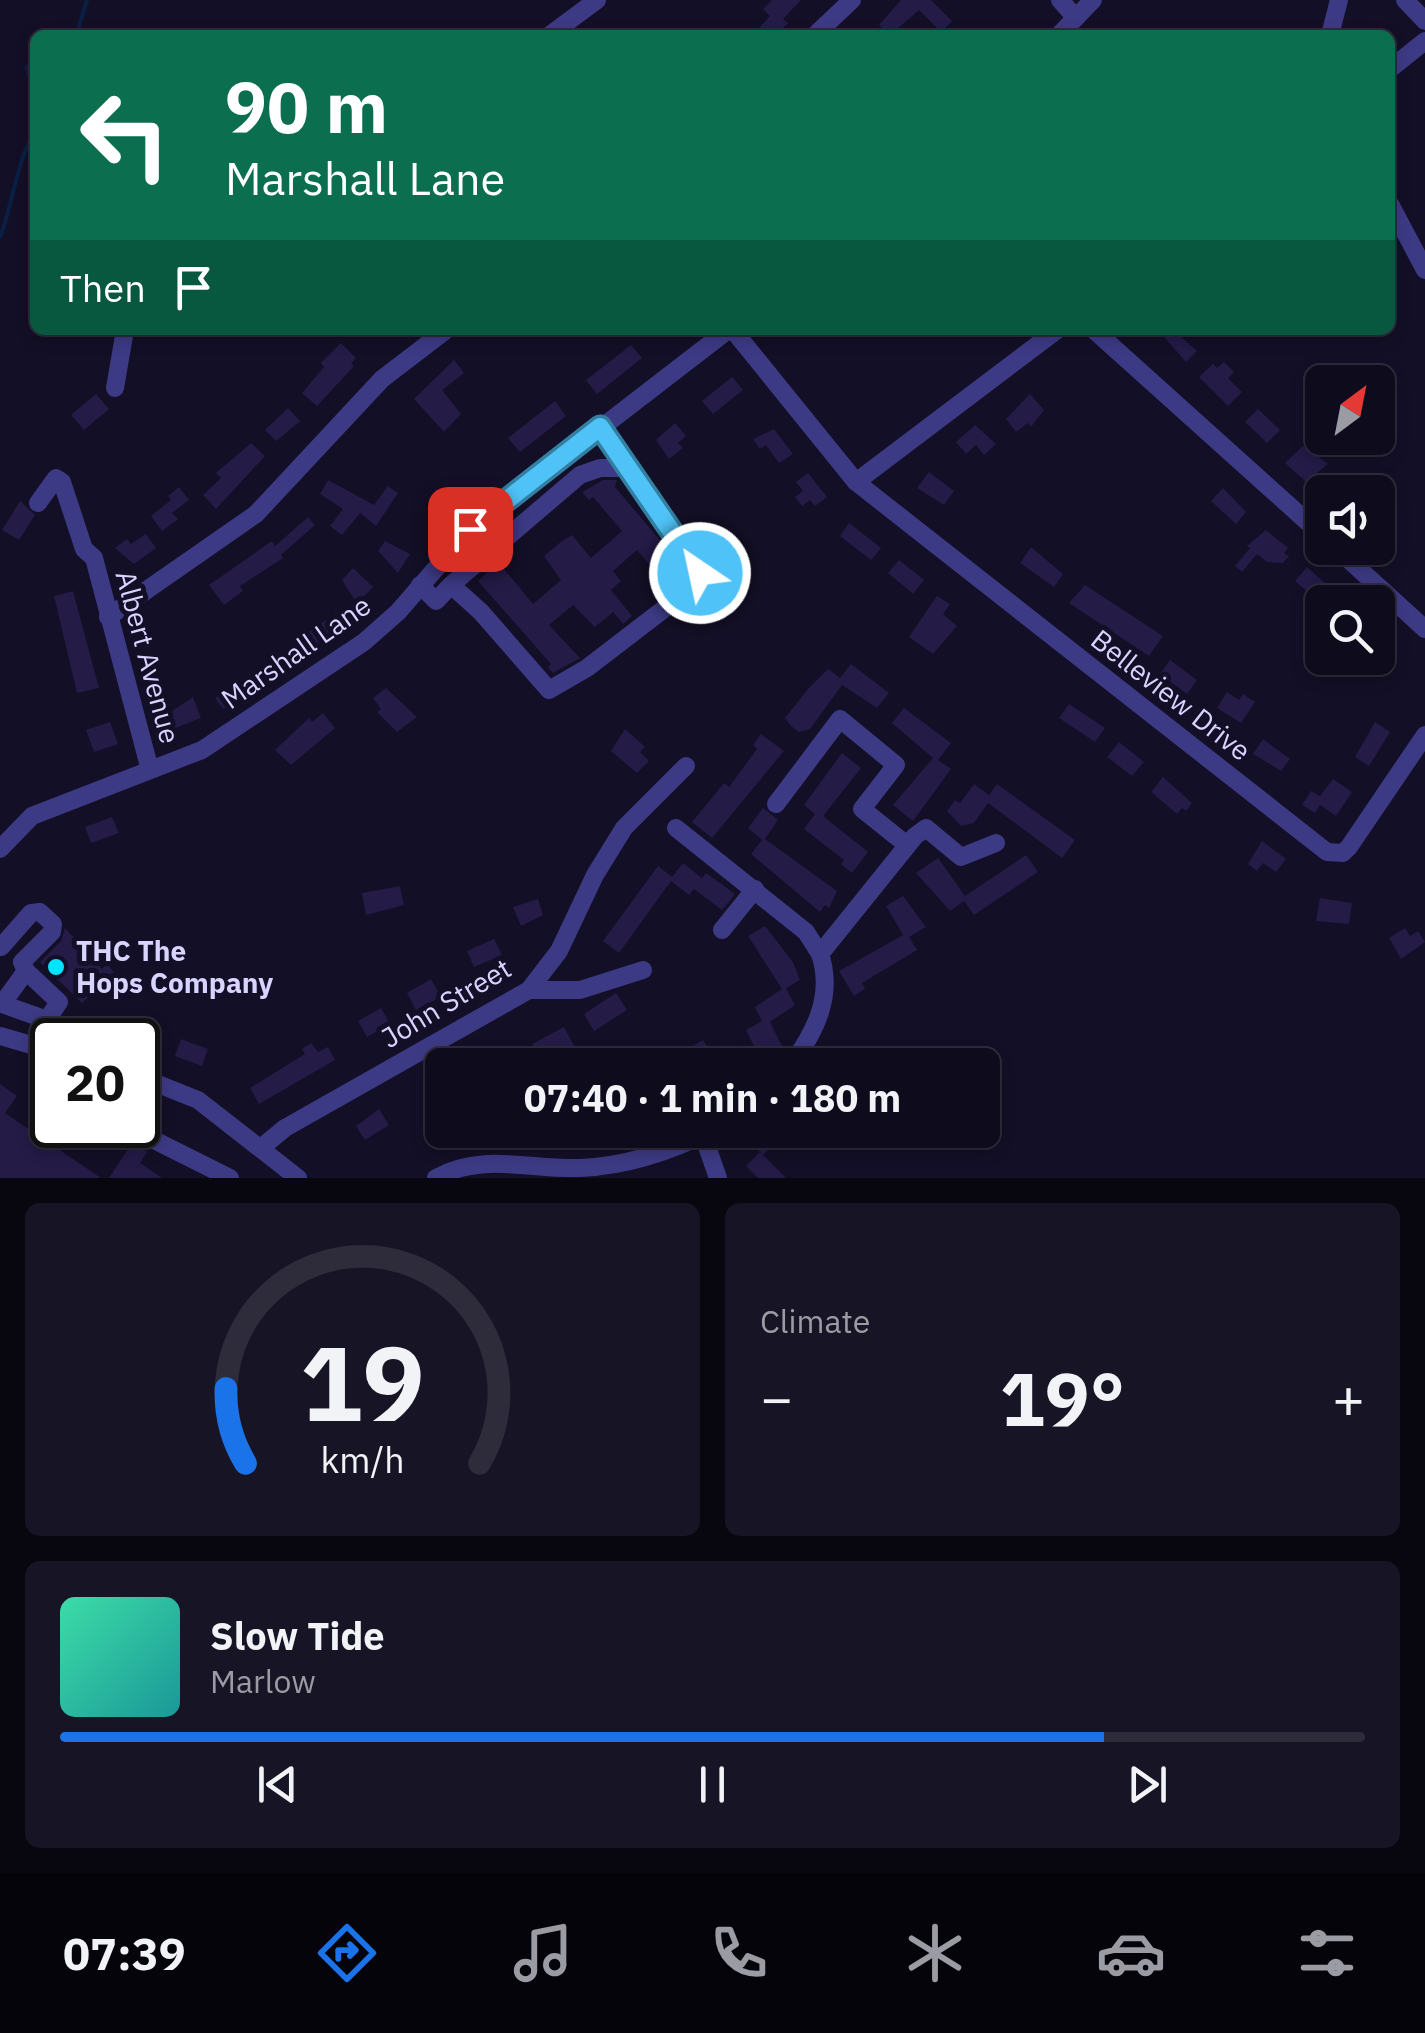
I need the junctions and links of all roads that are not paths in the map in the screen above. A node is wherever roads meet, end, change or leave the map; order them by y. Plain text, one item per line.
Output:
1 (598, 0) edge
2 (852, 0) edge
3 (1060, 0) edge
4 (1093, 0) edge
5 (1339, 0) edge
6 (1406, 0) edge
7 (1076, 18) junction
8 (1425, 22) edge
9 (557, 30) edge
10 (820, 30) edge
11 (1064, 30) edge
12 (1331, 30) edge
13 (1425, 40) edge
14 (1395, 65) edge
15 (1395, 213) edge
16 (1425, 270) edge
17 (123, 335) edge
18 (439, 335) edge
19 (724, 335) edge
20 (735, 335) edge
21 (1050, 335) edge
22 (1100, 335) edge
23 (115, 388) dead end
24 (600, 427) junction
25 (628, 468) junction
26 (856, 482) junction
27 (38, 503) dead end
28 (1305, 520) edge
29 (1355, 565) edge
30 (420, 585) junction
31 (451, 586) junction
32 (108, 617) junction
33 (1425, 629) edge
34 (1425, 735) edge
35 (686, 766) dead end
36 (150, 770) junction
37 (776, 804) dead end
38 (676, 828) dead end
39 (996, 843) dead end
40 (907, 845) junction
41 (0, 848) edge
42 (756, 890) junction
43 (722, 930) dead end
44 (1, 947) edge
45 (820, 954) junction
46 (24, 967) junction
47 (643, 970) dead end
48 (529, 990) junction
49 (1, 1007) edge
50 (0, 1036) edge
51 (30, 1045) edge
52 (800, 1048) edge
53 (160, 1085) edge
54 (160, 1143) edge
55 (262, 1147) junction
56 (672, 1148) edge
57 (711, 1148) edge
58 (286, 1174) edge
59 (230, 1178) edge
60 (436, 1178) edge
61 (718, 1178) edge

1 - 9 street
2 - 10 street
3 - 7 street
4 - 7 street
5 - 12 street
6 - 8 street
7 - 11 street
13 - 14 street
15 - 16 street
17 - 23 street
18 - 32 street
19 - 24 street, Marshall Lane
20 - 26 street, Belleview Drive
21 - 26 street
22 - 28 street
24 - 25 street
24 - 30 street, Marshall Lane
25 - 31 street
25 - 31 street
26 - 34 street, Belleview Drive
27 - 32 street, Albert Avenue
29 - 33 street
30 - 31 street
30 - 36 street, Marshall Lane
32 - 36 street, Albert Avenue
35 - 48 street, John Street
36 - 41 street, Marshall Lane
37 - 40 street
38 - 42 street
39 - 40 street
40 - 45 street
42 - 43 street
42 - 45 street
44 - 46 street
44 - 46 street
45 - 52 street
46 - 49 street
46 - 49 street
47 - 48 street
48 - 55 street, John Street
50 - 51 street
53 - 55 street
54 - 59 street
55 - 58 street
56 - 60 street
57 - 61 street

